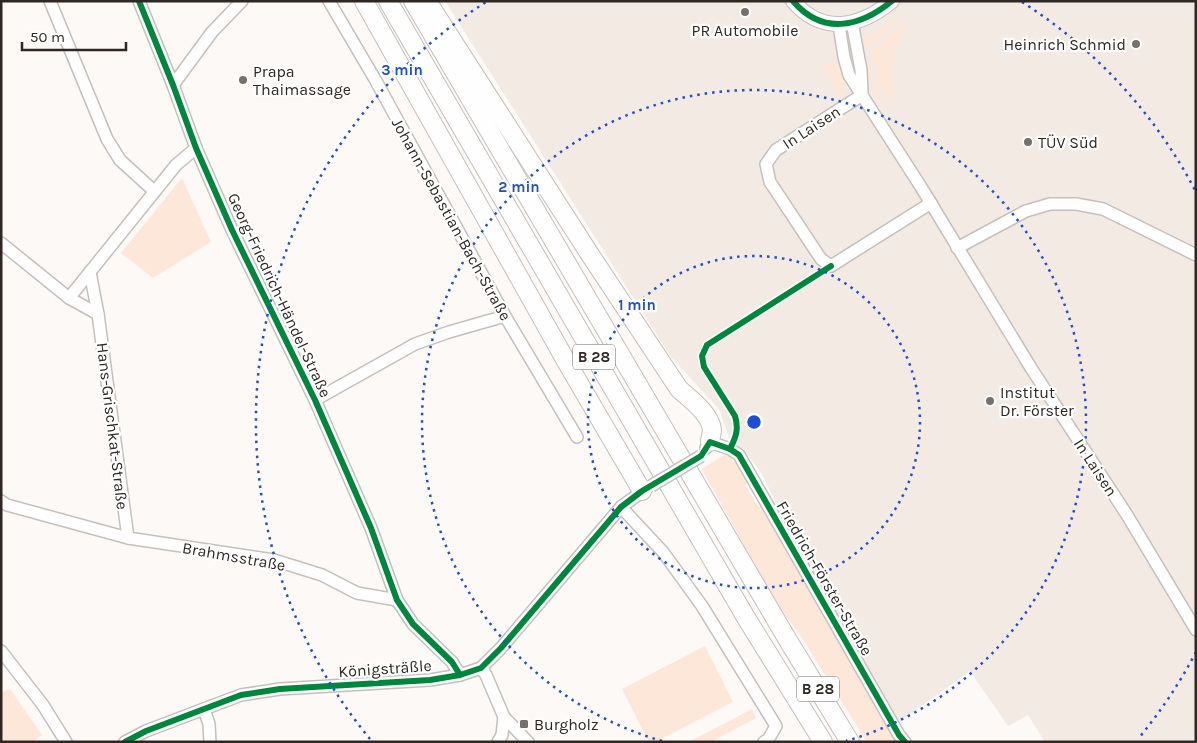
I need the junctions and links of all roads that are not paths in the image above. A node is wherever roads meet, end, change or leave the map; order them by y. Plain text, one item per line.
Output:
1 (50, 1) edge
2 (139, 1) edge
3 (242, 1) edge
4 (329, 1) edge
5 (364, 1) edge
6 (388, 1) edge
7 (413, 1) edge
8 (428, 1) edge
9 (793, 1) edge
10 (892, 1) edge
11 (846, 24) junction
12 (173, 85) junction
13 (862, 94) junction
14 (196, 148) junction
15 (154, 191) junction
16 (931, 204) junction
17 (1, 243) edge
18 (957, 248) junction
19 (1196, 255) edge
20 (90, 272) junction
21 (70, 298) junction
22 (98, 314) junction
23 (505, 316) junction
24 (315, 400) junction
25 (577, 437) dead end
26 (705, 449) junction
27 (646, 488) junction
28 (1, 501) edge
29 (621, 507) junction
30 (128, 538) junction
31 (397, 600) junction
32 (1196, 630) edge
33 (1, 651) edge
34 (6, 662) edge
35 (480, 668) junction
36 (460, 676) junction
37 (204, 709) junction
38 (504, 718) junction
39 (66, 742) edge
40 (125, 742) edge
41 (210, 742) edge
42 (498, 742) edge
43 (528, 742) edge
44 (764, 742) edge
45 (823, 742) edge
46 (850, 742) edge
47 (905, 742) edge

1 - 15 street
2 - 12 street, Georg-Friedrich-Händel-Straße
3 - 12 street
4 - 23 street, Johann-Sebastian-Bach-Straße
5 - 27 main road
6 - 45 main road, B 28
7 - 46 main road, B 28
8 - 26 main road
9 - 11 street
10 - 11 street
11 - 13 street, In Laisen
12 - 14 street, Georg-Friedrich-Händel-Straße
13 - 16 street, In Laisen
13 - 16 street, In Laisen
14 - 15 street
14 - 24 street, Georg-Friedrich-Händel-Straße
15 - 20 street
16 - 18 street, In Laisen
17 - 21 street
18 - 19 street
18 - 32 street, In Laisen
20 - 21 street
20 - 22 street, Hans-Grischkat-Straße
21 - 22 street
22 - 30 street, Hans-Grischkat-Straße
23 - 24 street
23 - 25 street, Johann-Sebastian-Bach-Straße
24 - 31 street, Georg-Friedrich-Händel-Straße
26 - 27 street, Königsträßle, bridge
26 - 47 street, Friedrich-Förster-Straße
27 - 29 street, Königsträßle
28 - 30 street, Brahmsstraße
29 - 35 street, Königsträßle
29 - 44 street
30 - 31 street, Brahmsstraße
31 - 36 street
33 - 34 street
34 - 39 street
35 - 36 street, Königsträßle
35 - 38 street
36 - 37 street, Königsträßle
37 - 40 street, Königsträßle
37 - 41 street
38 - 42 street
38 - 43 street

